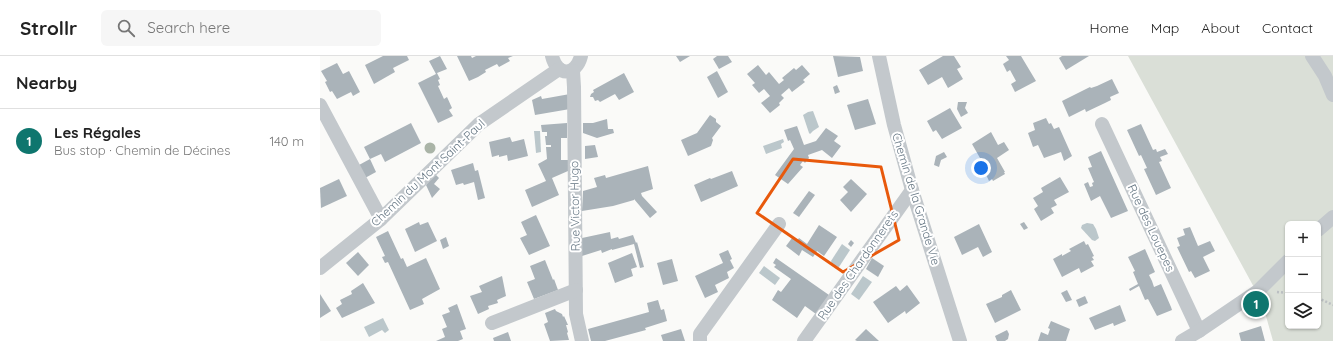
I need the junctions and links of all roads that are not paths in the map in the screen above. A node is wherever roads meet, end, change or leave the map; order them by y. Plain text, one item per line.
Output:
1 (552, 56) edge
2 (581, 56) edge
3 (879, 56) edge
4 (1312, 56) edge
5 (566, 70) junction
6 (1333, 95) edge
7 (320, 105) edge
8 (1102, 124) dead end
9 (912, 190) junction
10 (1333, 217) edge
11 (380, 219) junction
12 (779, 224) dead end
13 (1321, 227) edge
14 (1285, 264) edge
15 (320, 268) edge
16 (576, 290) junction
17 (492, 323) dead end
18 (1190, 338) edge
19 (582, 341) edge
20 (700, 341) edge
21 (804, 341) edge
22 (960, 341) edge

1 - 5 street
2 - 5 street
3 - 9 street, Chemin de la Grande Vie
4 - 6 street
5 - 11 street, Chemin du Mont Saint-Paul
5 - 16 street, Rue Victor Hugo
7 - 11 street
8 - 18 street, Rue des Louepes
9 - 21 street, Rue des Chardonnerets
9 - 22 street, Chemin de la Grande Vie
10 - 13 street
11 - 15 street, Chemin du Mont Saint-Paul
12 - 20 street
14 - 18 street
16 - 17 street
16 - 19 street, Rue Victor Hugo

